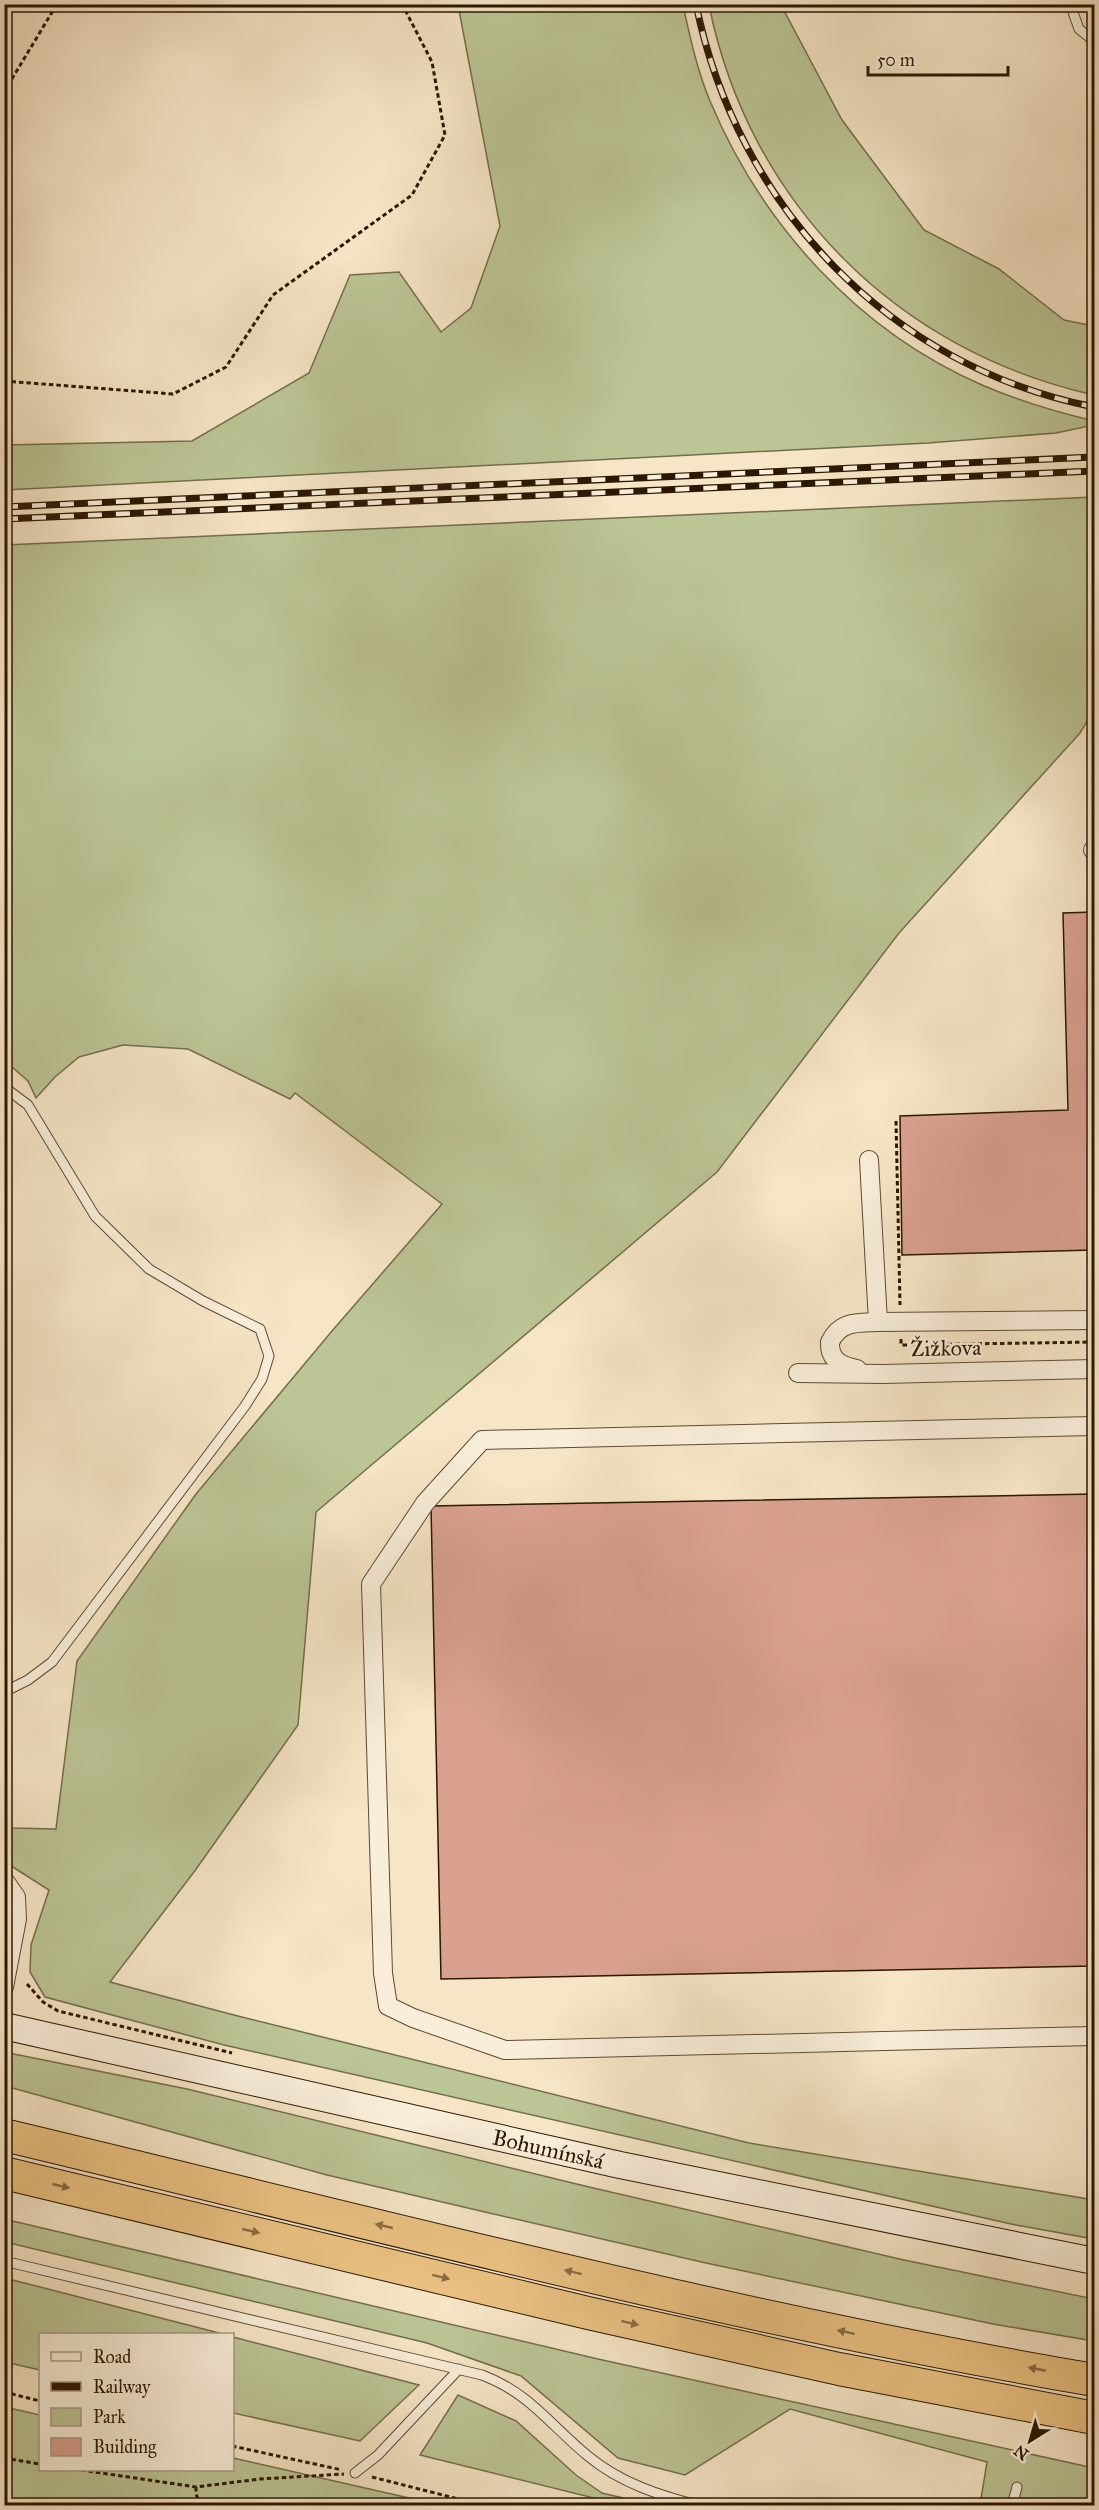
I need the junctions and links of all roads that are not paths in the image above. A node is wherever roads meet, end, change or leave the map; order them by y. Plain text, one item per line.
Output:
1 (1070, 4) edge
2 (1095, 41) edge
3 (4, 1087) edge
4 (869, 1160) dead end
5 (1095, 1320) edge
6 (878, 1322) junction
7 (1095, 1369) edge
8 (798, 1374) dead end
9 (883, 1374) junction
10 (1095, 1426) edge
11 (4, 1692) edge
12 (4, 1880) edge
13 (4, 1987) edge
14 (4, 2026) edge
15 (1095, 2036) edge
16 (4, 2135) edge
17 (4, 2173) edge
18 (4, 2260) edge
19 (1095, 2261) edge
20 (459, 2369) junction
21 (1095, 2380) edge
22 (1095, 2418) edge
23 (355, 2473) road end
24 (1017, 2487) dead end
25 (701, 2505) edge
26 (1012, 2505) edge

1 - 2 lane
3 - 11 lane
4 - 6 street
5 - 6 street
6 - 9 street
7 - 9 street, Žižkova
8 - 9 street, Žižkova
10 - 15 street
12 - 13 street
14 - 19 main road, Bohumínská
21 -> 16 highway
17 -> 22 highway
18 - 20 lane
20 - 23 lane
20 - 25 lane
24 - 26 lane

